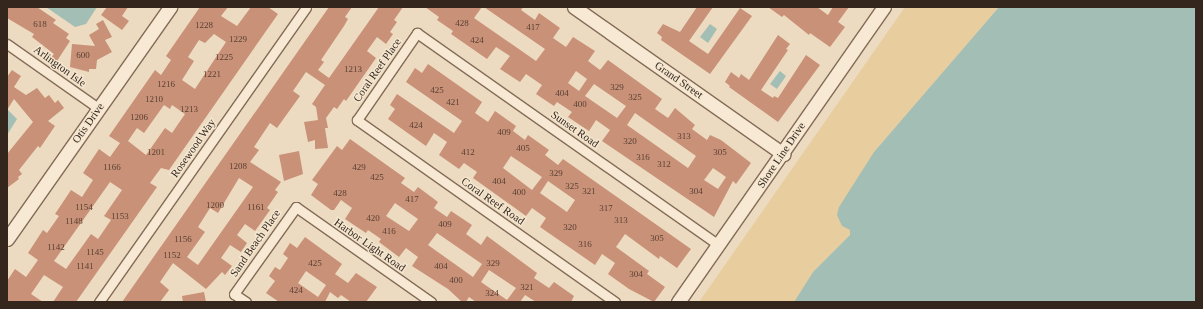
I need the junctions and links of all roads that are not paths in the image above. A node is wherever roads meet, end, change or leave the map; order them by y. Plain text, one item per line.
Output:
1 (170, 7) edge
2 (306, 7) edge
3 (574, 7) edge
4 (884, 7) edge
5 (417, 33) joint
6 (7, 44) edge
7 (98, 108) junction
8 (357, 120) joint
9 (783, 154) junction
10 (296, 207) joint
11 (7, 239) edge
12 (718, 245) junction
13 (100, 302) edge
14 (246, 302) edge
15 (431, 302) edge
16 (615, 302) edge
17 (678, 302) edge

1 - 7 street, Otis Drive
2 - 13 street, Rosewood Way
3 - 9 street, Grand Street
4 - 9 street, Shore Line Drive
5 - 8 street, Coral Reef Place
5 - 12 street, Sunset Road
6 - 7 street, Arlington Isle
7 - 11 street, Otis Drive
8 - 16 street, Coral Reef Road
9 - 12 street, Shore Line Drive
10 - 14 street, Sand Beach Place
10 - 15 street, Harbor Light Road
12 - 17 street, Shore Line Drive

